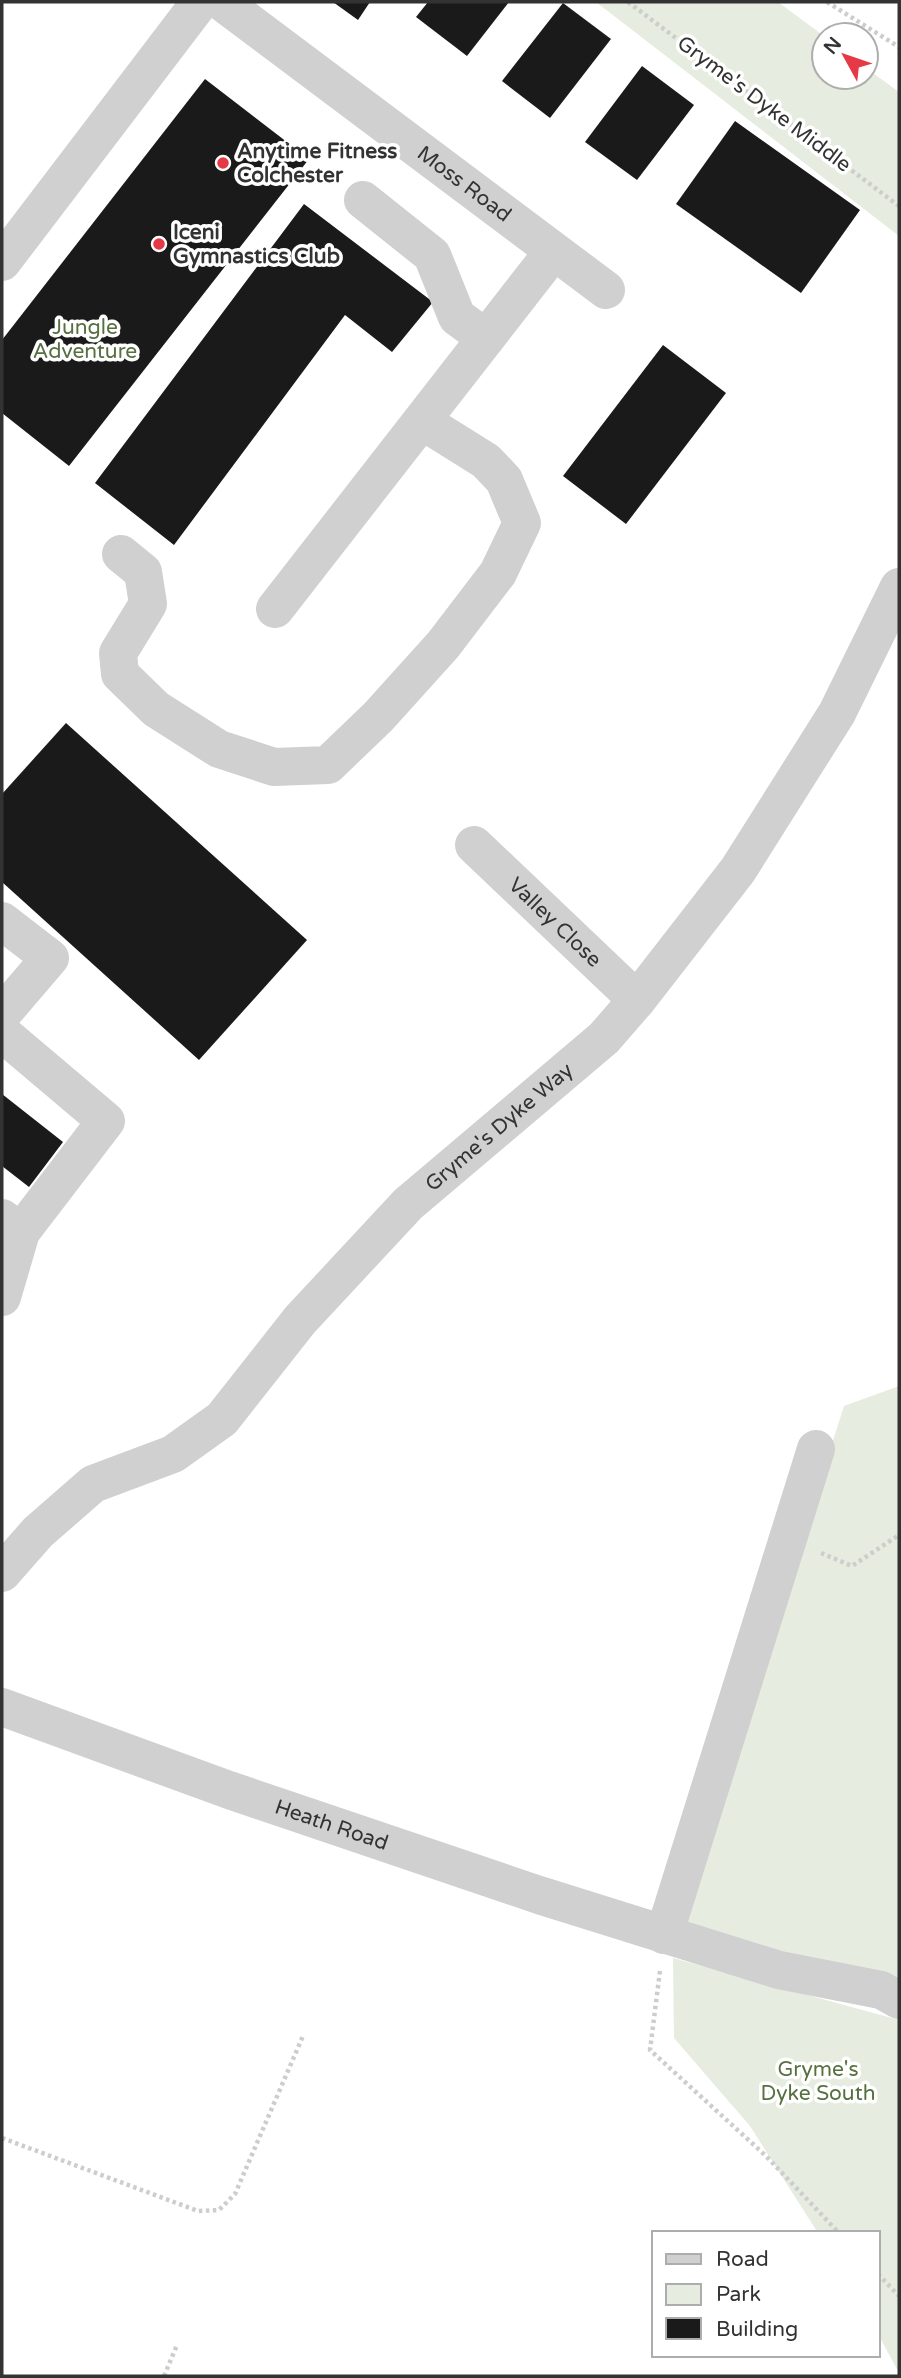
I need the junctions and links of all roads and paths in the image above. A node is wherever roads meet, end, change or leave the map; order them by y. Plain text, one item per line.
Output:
1 (200, 2) edge
2 (222, 2) edge
3 (628, 2) edge
4 (827, 2) edge
5 (899, 47) edge
6 (363, 200) dead end
7 (899, 206) edge
8 (554, 252) junction
9 (2, 262) edge
10 (606, 290) dead end
11 (486, 338) junction
12 (422, 421) junction
13 (121, 554) dead end
14 (899, 587) edge
15 (275, 609) dead end
16 (474, 845) dead end
17 (2, 921) edge
18 (637, 1000) junction
19 (2, 1014) edge
20 (2, 1033) edge
21 (11, 1225) edge
22 (2, 1297) edge
23 (816, 1449) dead end
24 (899, 1535) edge
25 (788, 1539) junction
26 (2, 1573) edge
27 (2, 1707) edge
28 (664, 1935) junction
29 (899, 2000) edge
30 (303, 2036) dead end
31 (2, 2138) edge
32 (837, 2231) edge
33 (880, 2276) edge
34 (899, 2296) edge
35 (177, 2345) dead end
36 (164, 2376) edge

1 - 9 street
2 - 8 street, Moss Road
3 - 7 path, Gryme's Dyke Middle
4 - 5 path
6 - 11 street
8 - 10 street, Moss Road
8 - 11 street
11 - 12 street
12 - 13 street
12 - 15 street
14 - 18 street, Gryme's Dyke Way
16 - 18 street, Valley Close
17 - 19 street
18 - 26 street, Gryme's Dyke Way
20 - 21 street
21 - 22 street
23 - 25 street
24 - 25 path
25 - 28 street
27 - 28 street, Heath Road
28 - 29 street, Heath Road
28 - 32 path
30 - 31 path
33 - 34 path
35 - 36 path

